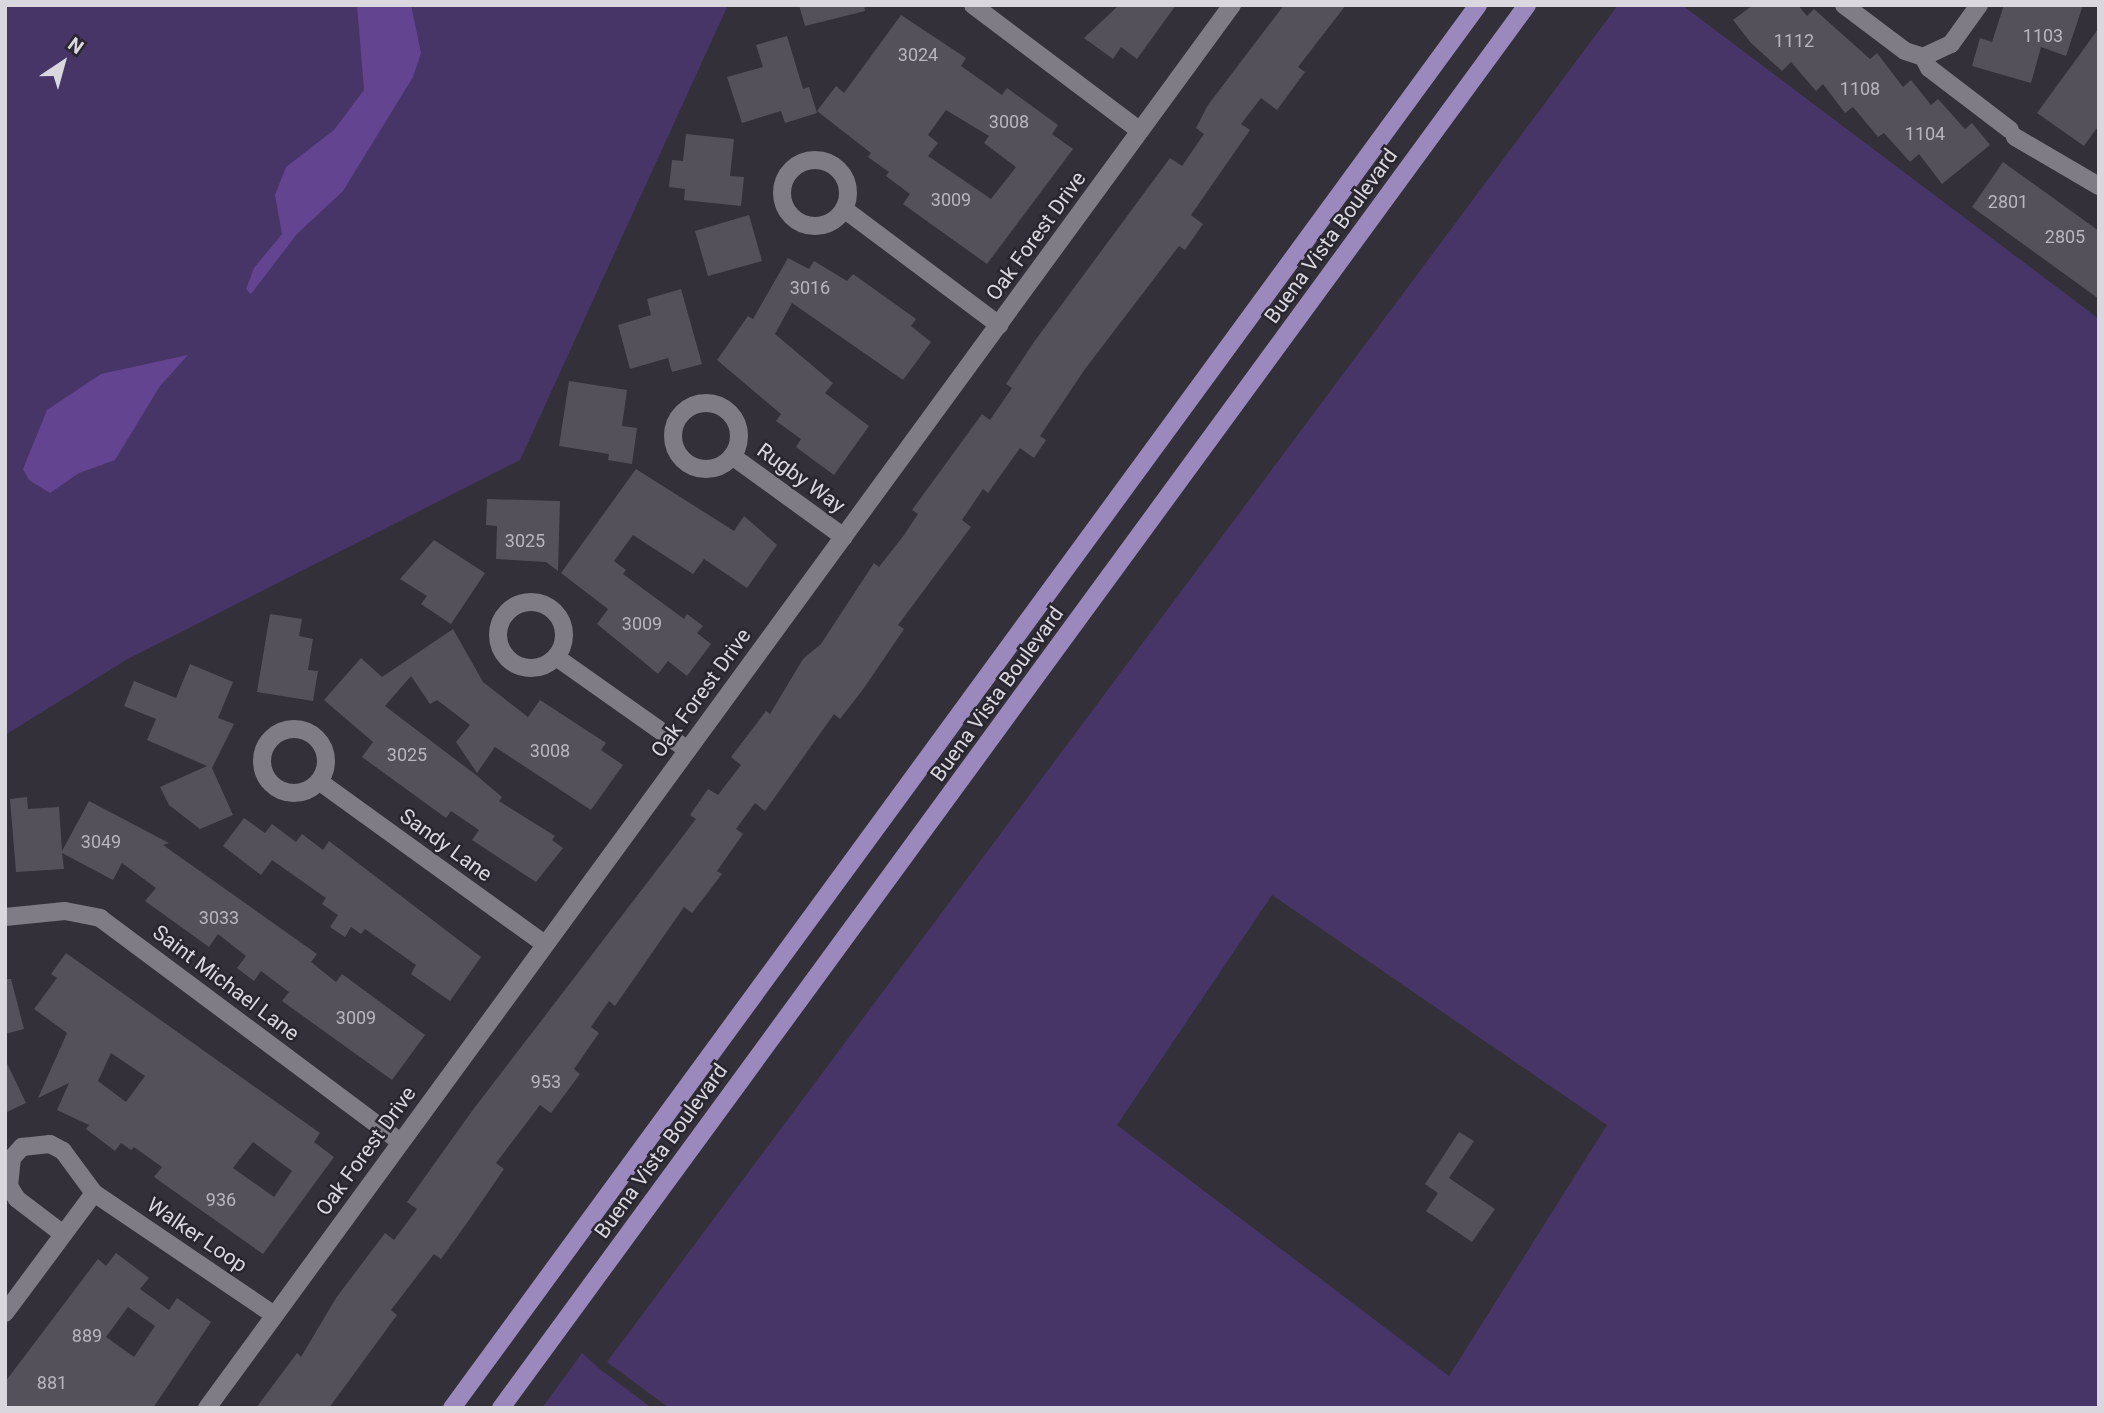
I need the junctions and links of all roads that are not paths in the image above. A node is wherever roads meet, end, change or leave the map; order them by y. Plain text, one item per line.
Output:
1 (973, 5) edge
2 (1232, 5) edge
3 (1478, 5) edge
4 (1527, 5) edge
5 (1844, 5) edge
6 (1979, 5) edge
7 (1923, 57) junction
8 (1140, 131) junction
9 (2099, 186) edge
10 (844, 209) dead end
11 (999, 325) junction
12 (732, 456) dead end
13 (844, 537) junction
14 (556, 657) dead end
15 (688, 750) junction
16 (320, 782) dead end
17 (5, 917) edge
18 (545, 944) junction
19 (401, 1142) junction
20 (94, 1193) junction
21 (63, 1234) junction
22 (5, 1313) edge
23 (274, 1315) junction
24 (458, 1406) edge
25 (207, 1408) edge
26 (501, 1408) edge

1 - 8 street
2 - 8 street, Oak Forest Drive
3 - 24 main road, Buena Vista Boulevard
4 - 26 main road, Buena Vista Boulevard
5 - 7 street
6 - 7 street
7 - 9 street
8 - 11 street, Oak Forest Drive
10 - 11 street
11 - 13 street, Oak Forest Drive
12 - 13 street, Rugby Way
13 - 15 street, Oak Forest Drive
14 - 15 street
15 - 18 street, Oak Forest Drive
16 - 18 street, Sandy Lane
17 - 19 street, Saint Michael Lane
18 - 19 street, Oak Forest Drive
19 - 23 street, Oak Forest Drive
20 - 21 street
20 - 21 street, Walker Loop
20 - 23 street, Walker Loop
21 - 22 street
23 - 25 street, Oak Forest Drive

